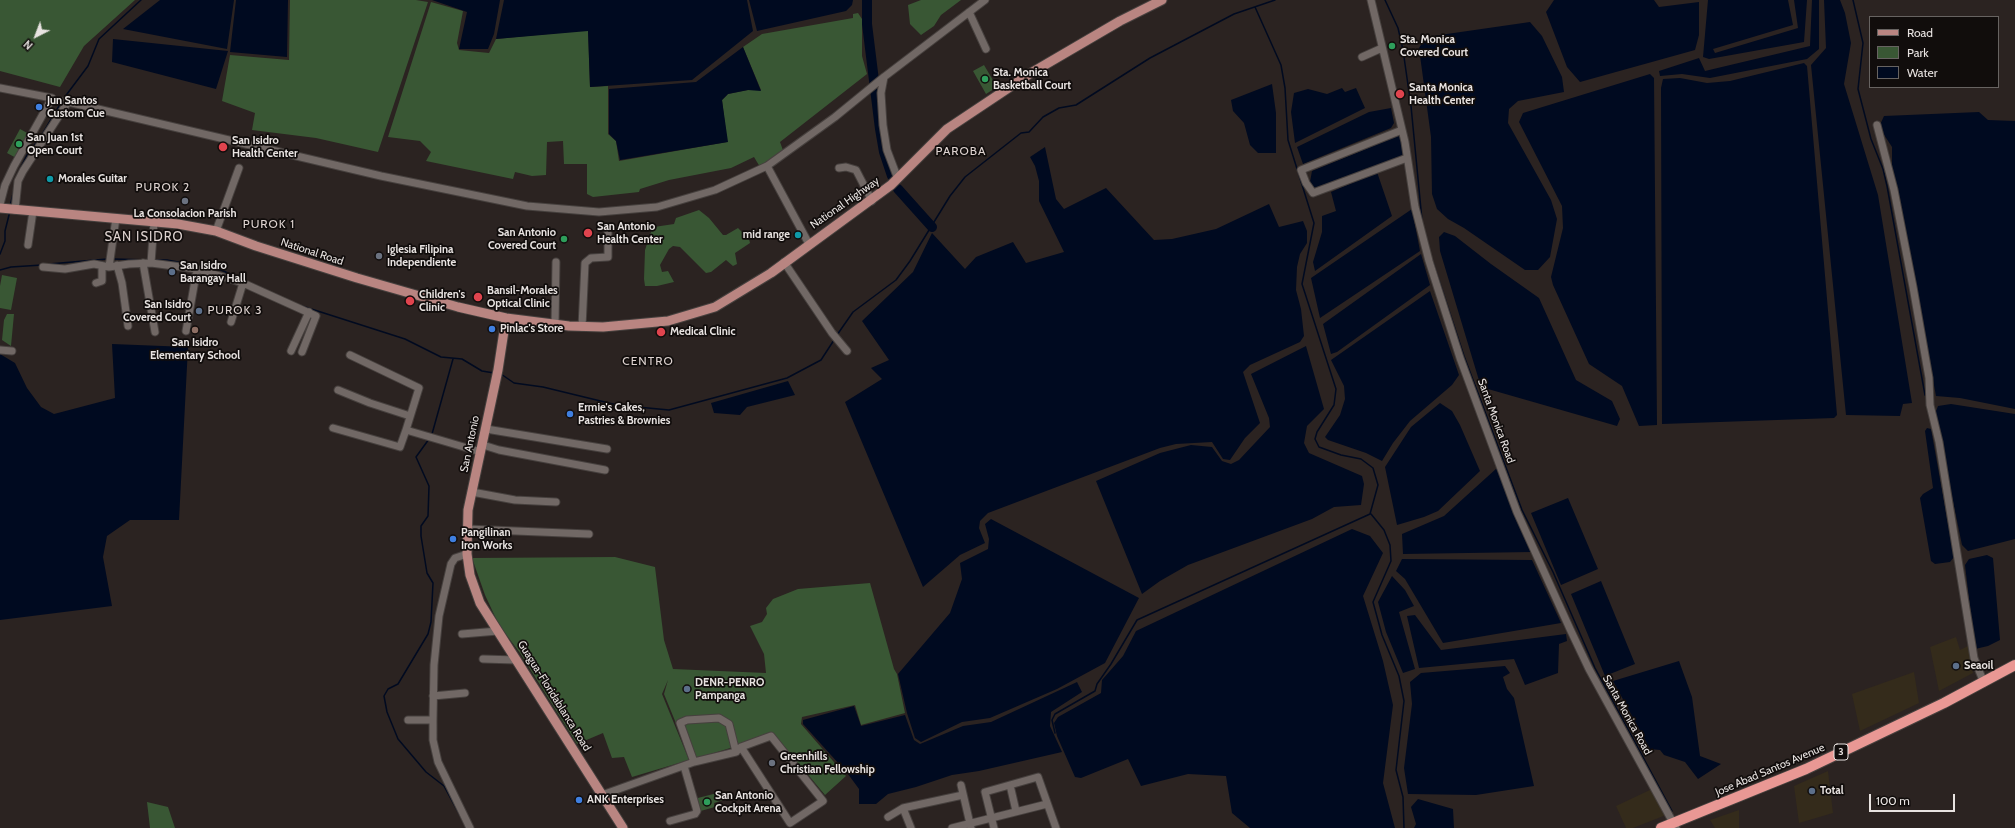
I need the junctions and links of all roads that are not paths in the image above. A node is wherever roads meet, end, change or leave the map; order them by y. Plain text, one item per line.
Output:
1 (984, 0) edge
2 (1162, 0) edge
3 (1371, 0) edge
4 (969, 12) junction
5 (1382, 48) junction
6 (986, 49) dead end
7 (1362, 57) dead end
8 (884, 77) junction
9 (0, 88) edge
10 (1877, 125) dead end
11 (1402, 130) junction
12 (1407, 158) junction
13 (767, 166) junction
14 (238, 168) dead end
15 (839, 168) dead end
16 (898, 179) junction
17 (872, 200) junction
18 (0, 204) edge
19 (9, 209) edge
20 (33, 211) junction
21 (116, 218) junction
22 (154, 222) junction
23 (216, 231) junction
24 (608, 233) dead end
25 (809, 244) junction
26 (28, 245) dead end
27 (151, 260) junction
28 (556, 262) dead end
29 (784, 262) junction
30 (107, 263) junction
31 (143, 263) junction
32 (117, 265) junction
33 (43, 267) dead end
34 (197, 270) junction
35 (96, 283) dead end
36 (243, 283) junction
37 (309, 312) junction
38 (506, 318) junction
39 (231, 322) dead end
40 (555, 324) junction
41 (128, 326) dead end
42 (582, 327) junction
43 (186, 331) dead end
44 (155, 332) dead end
45 (0, 350) edge
46 (12, 351) dead end
47 (847, 351) dead end
48 (291, 352) dead end
49 (302, 352) dead end
50 (350, 355) dead end
51 (338, 390) dead end
52 (410, 416) junction
53 (333, 428) dead end
54 (486, 428) junction
55 (406, 430) junction
56 (482, 448) junction
57 (607, 449) dead end
58 (605, 470) dead end
59 (472, 492) junction
60 (556, 502) dead end
61 (467, 529) junction
62 (589, 534) dead end
63 (466, 554) junction
64 (470, 575) joint
65 (498, 631) junction
66 (462, 634) dead end
67 (483, 659) dead end
68 (516, 660) junction
69 (2015, 665) edge
70 (1984, 683) junction
71 (465, 693) dead end
72 (433, 696) junction
73 (408, 720) dead end
74 (432, 720) junction
75 (739, 750) junction
76 (694, 762) junction
77 (684, 766) junction
78 (961, 785) dead end
79 (1010, 785) junction
80 (963, 795) junction
81 (602, 796) junction
82 (1047, 804) junction
83 (903, 808) junction
84 (1016, 811) junction
85 (888, 817) dead end
86 (991, 818) junction
87 (670, 821) dead end
88 (970, 826) edge
89 (1674, 826) edge
90 (470, 828) edge
91 (623, 828) edge
92 (911, 828) edge
93 (952, 828) edge
94 (994, 828) edge
95 (1056, 828) edge
96 (1661, 828) edge

1 - 4 street
2 - 16 main road, National Highway
3 - 5 street, Santa Monica Road
4 - 6 street
4 - 8 street
5 - 7 street
5 - 11 street, Santa Monica Road
8 - 13 street
8 - 16 street
9 - 18 street
10 - 70 street
11 - 12 street, Santa Monica Road
11 - 12 street
12 - 89 street, Santa Monica Road
13 - 19 street
13 - 25 street
14 - 23 street
15 - 17 street
16 - 17 main road, National Highway
17 - 25 main road, National Highway
19 - 20 main road, National Road
20 - 21 main road, National Road
20 - 26 street
21 - 22 main road, National Road
21 - 30 street
22 - 23 main road, National Road
22 - 27 street
23 - 38 main road, National Road
24 - 42 street
25 - 29 main road, National Highway
27 - 31 street
27 - 34 street
28 - 40 street
29 - 42 main road, National Highway
29 - 47 street
30 - 32 street
30 - 33 street
30 - 35 street
31 - 32 street
31 - 44 street
32 - 41 street
34 - 36 street
34 - 43 street
36 - 37 street
36 - 39 street
37 - 48 street
37 - 49 street
38 - 40 main road, National Highway
38 - 54 main road, San Antonio
40 - 42 main road, National Highway
45 - 46 street
50 - 52 street
51 - 52 street
52 - 55 street
53 - 55 street
54 - 56 main road, San Antonio
54 - 57 street
55 - 56 street
56 - 58 street
56 - 59 main road, San Antonio
59 - 60 street
59 - 61 main road, San Antonio
61 - 62 street
61 - 63 main road, San Antonio
63 - 64 main road, San Antonio
63 - 72 street
64 - 65 main road, Guagua-Floridablanca Road
65 - 66 street
65 - 68 main road, Guagua-Floridablanca Road
67 - 68 street
68 - 81 main road, Guagua-Floridablanca Road
69 - 70 highway, Jose Abad Santos Avenue / 3
70 - 89 highway, Jose Abad Santos Avenue / 3
71 - 72 street
72 - 74 street
73 - 74 street
74 - 90 street
75 - 75 street
75 - 76 street
75 - 76 street
76 - 77 street
77 - 81 street
77 - 87 street
78 - 80 street
79 - 82 street
79 - 84 street
79 - 86 street
80 - 83 street
80 - 88 street
81 - 91 main road, Guagua-Floridablanca Road
82 - 84 street
82 - 95 street
83 - 85 street
83 - 92 street
84 - 86 street
86 - 88 street
86 - 94 street
88 - 93 street
89 - 96 highway, Jose Abad Santos Avenue / 3

